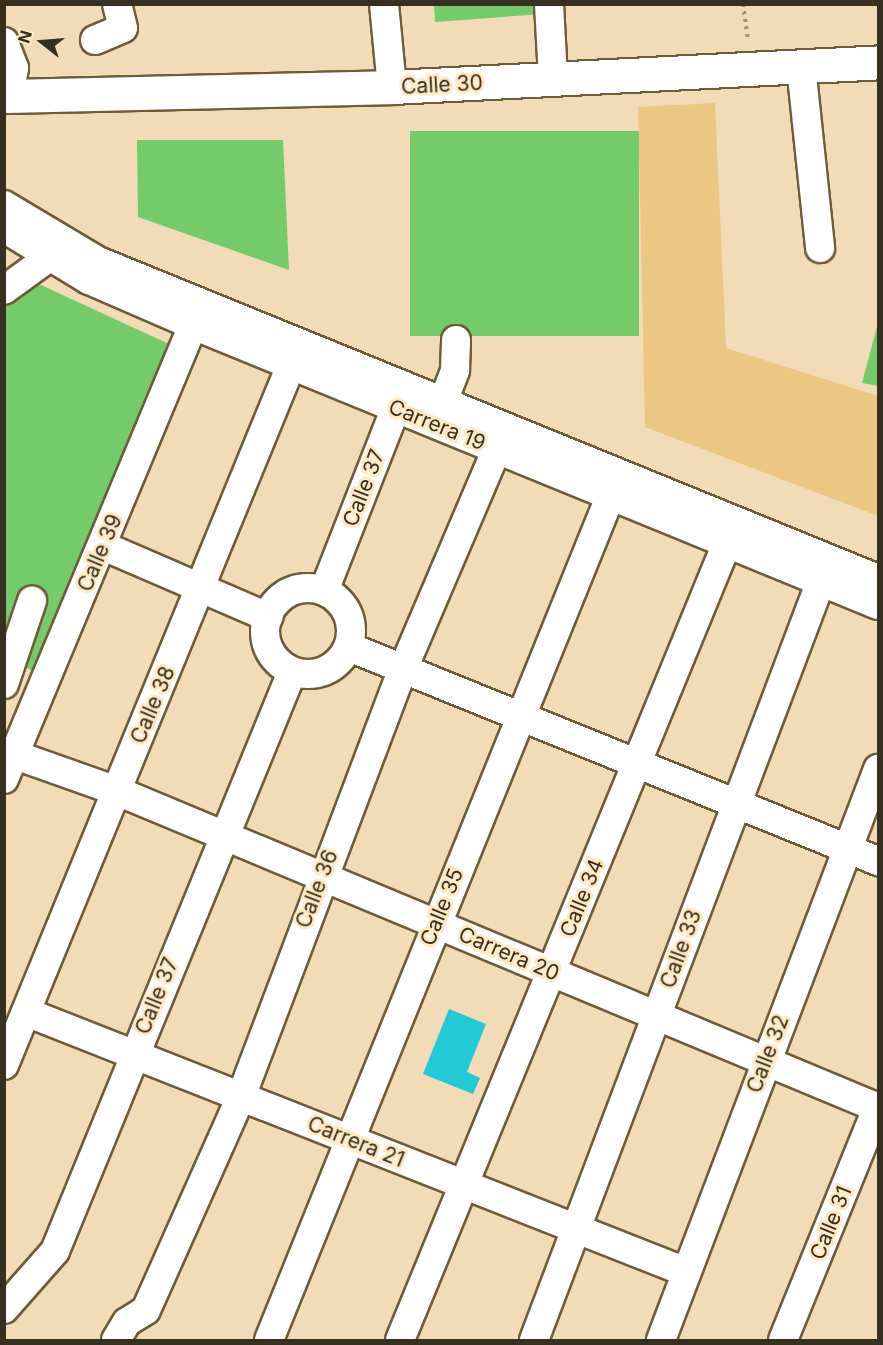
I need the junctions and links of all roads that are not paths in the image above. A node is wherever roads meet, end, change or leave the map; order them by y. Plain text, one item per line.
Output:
1 (117, 4) edge
2 (384, 4) edge
3 (549, 4) edge
4 (95, 40) dead end
5 (4, 42) edge
6 (879, 62) edge
7 (801, 66) junction
8 (553, 79) junction
9 (392, 87) junction
10 (7, 96) edge
11 (4, 205) edge
12 (4, 228) edge
13 (820, 248) dead end
14 (48, 258) junction
15 (4, 290) edge
16 (193, 325) junction
17 (456, 340) dead end
18 (295, 355) junction
19 (399, 396) junction
20 (443, 402) junction
21 (501, 438) junction
22 (615, 484) junction
23 (731, 532) junction
24 (104, 546) junction
25 (825, 570) junction
26 (879, 579) edge
27 (202, 588) junction
28 (324, 591) junction
29 (32, 601) dead end
30 (879, 604) edge
31 (268, 617) junction
32 (349, 647) junction
33 (403, 669) junction
34 (292, 672) junction
35 (4, 684) edge
36 (519, 715) junction
37 (8, 762) edge
38 (638, 762) junction
39 (879, 769) edge
40 (117, 791) junction
41 (735, 800) junction
42 (223, 835) junction
43 (847, 848) junction
44 (879, 861) edge
45 (321, 876) junction
46 (436, 924) junction
47 (552, 972) junction
48 (26, 1012) junction
49 (657, 1015) junction
50 (134, 1051) junction
51 (766, 1061) junction
52 (4, 1065) edge
53 (241, 1097) junction
54 (878, 1107) edge
55 (350, 1139) junction
56 (464, 1185) junction
57 (577, 1229) junction
58 (686, 1272) junction
59 (4, 1309) edge
60 (116, 1341) edge
61 (269, 1341) edge
62 (400, 1341) edge
63 (534, 1341) edge
64 (661, 1341) edge
65 (783, 1341) edge

1 - 4 street
2 - 9 street
3 - 8 street
5 - 10 street
6 - 7 main road, Calle 30
7 - 8 main road, Calle 30
7 - 13 street
8 - 9 main road, Calle 30
9 - 10 main road, Calle 30
11 - 18 street, Carrera 19
12 - 14 street, Carrera 19
14 - 15 street
14 - 16 street, Carrera 19
16 - 18 street, Carrera 19
16 - 24 street, Calle 39
17 - 20 street
18 - 19 street, Carrera 19
18 - 27 street, Calle 38
19 - 20 street, Carrera 19
19 - 21 street, Carrera 19
19 - 28 street, Calle 37
20 - 21 street, Carrera 19
21 - 22 street, Carrera 19
21 - 33 street, Calle 36
22 - 23 street, Carrera 19
22 - 36 street, Calle 35
23 - 25 street, Carrera 19
23 - 38 street, Calle 34
24 - 27 street
24 - 37 street, Calle 39
25 - 26 street, Carrera 19
25 - 30 street, Carrera 19
25 - 41 street, Calle 33
27 - 31 street
27 - 40 street, Calle 38
28 - 31 street
28 - 32 street
29 - 35 street
31 - 34 street
32 - 33 street
32 - 34 street
33 - 36 street
33 - 45 street, Calle 36
34 - 42 street, Calle 37
36 - 38 street
36 - 46 street, Calle 35
37 - 40 street, Carrera 20
38 - 41 street
38 - 47 street, Calle 34
39 - 43 street, Calle 32
40 - 42 street, Carrera 20
40 - 48 street, Calle 38
41 - 43 street
41 - 49 street, Calle 33
42 - 45 street, Carrera 20
42 - 50 street, Calle 37
43 - 44 street
43 - 51 street, Calle 32
45 - 46 street, Carrera 20
45 - 53 street, Calle 36
46 - 47 street, Carrera 20
46 - 55 street, Calle 35
47 - 49 street, Carrera 20
47 - 56 street, Calle 34
48 - 50 street, Carrera 21
48 - 52 street, Calle 38
49 - 51 street, Carrera 20
49 - 57 street, Calle 33
50 - 53 street, Carrera 21
50 - 59 street, Calle 37
51 - 54 street, Carrera 20
51 - 58 street, Calle 32
53 - 55 street, Carrera 21
53 - 60 street, Calle 36
54 - 65 street, Calle 31
55 - 56 street, Carrera 21
55 - 61 street, Calle 35
56 - 57 street, Carrera 21
56 - 62 street, Calle 34
57 - 58 street, Carrera 21
57 - 63 street, Calle 33
58 - 64 street, Calle 32

